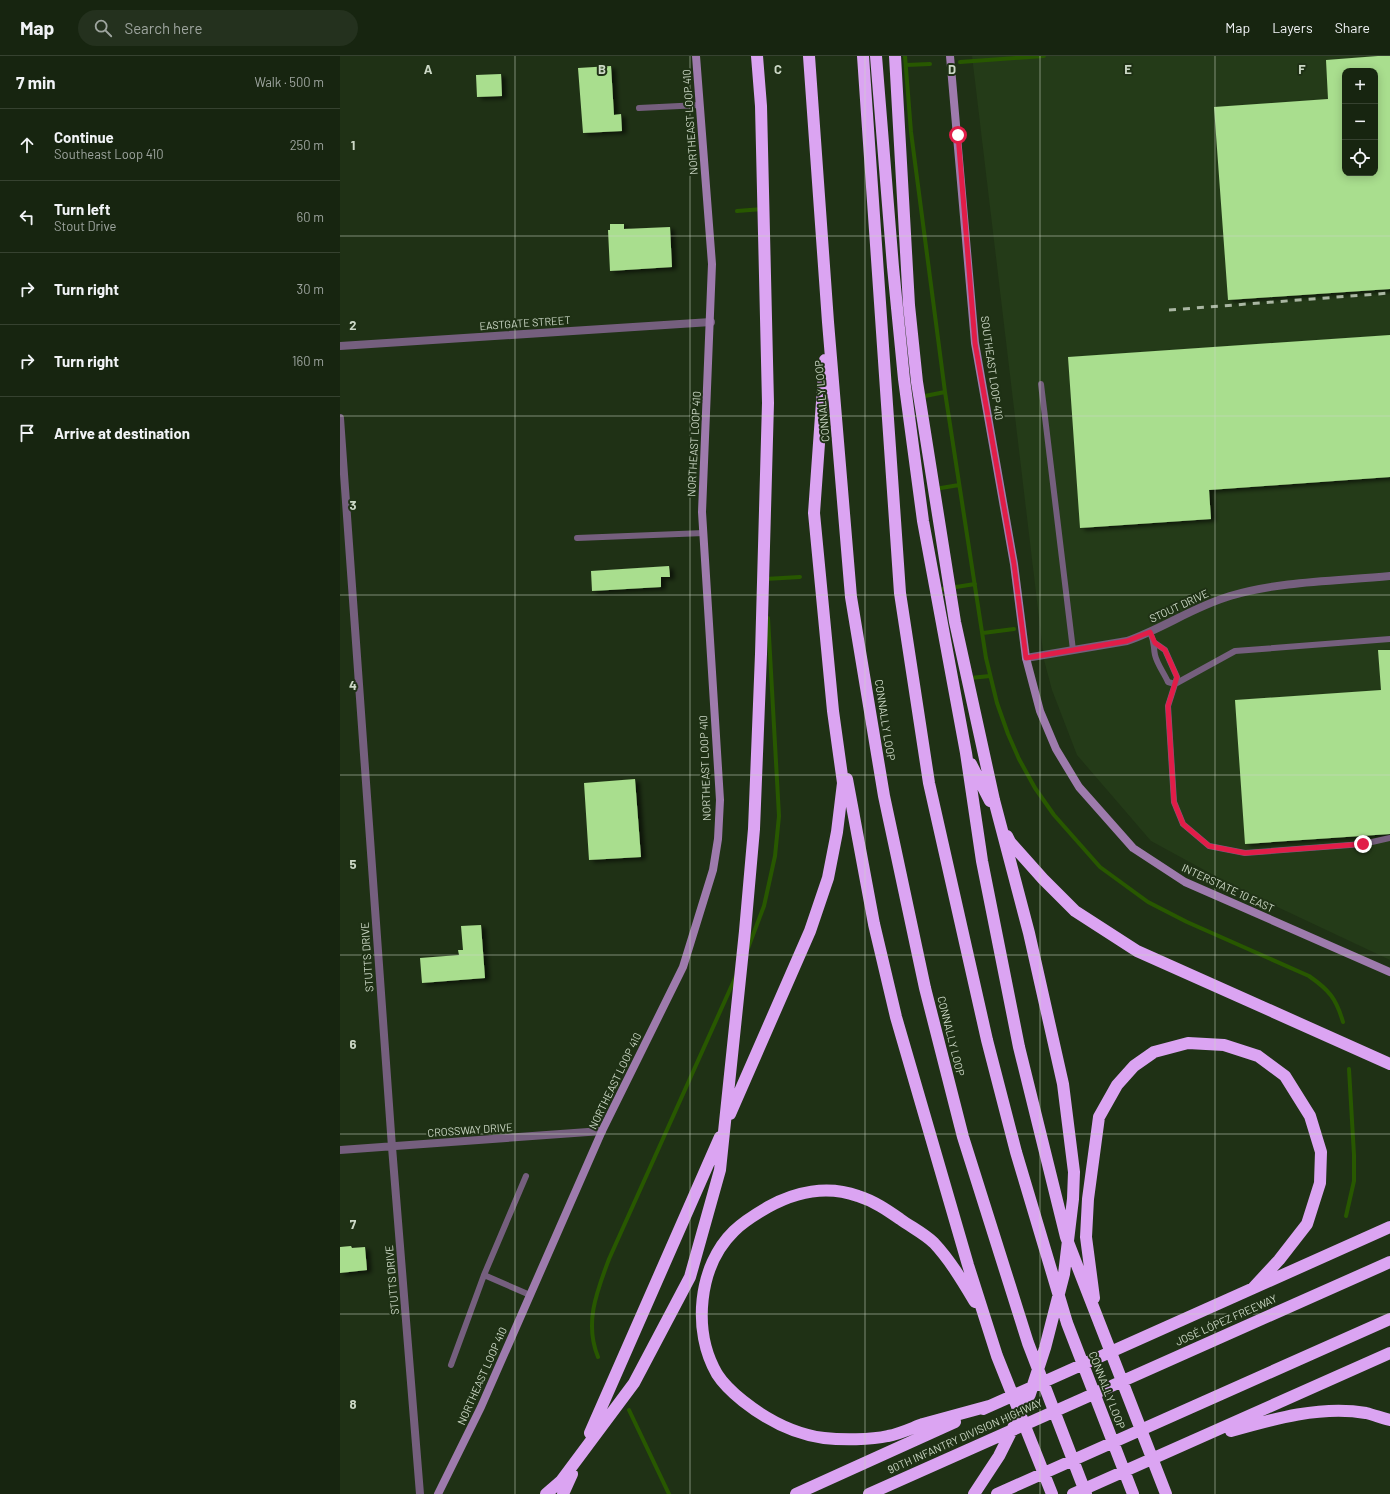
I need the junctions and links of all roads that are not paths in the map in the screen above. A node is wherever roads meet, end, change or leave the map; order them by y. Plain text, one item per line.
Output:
1 (696, 56) edge
2 (758, 56) edge
3 (809, 56) edge
4 (863, 56) edge
5 (876, 56) edge
6 (895, 56) edge
7 (950, 56) edge
8 (700, 105) junction
9 (639, 108) dead end
10 (711, 322) junction
11 (828, 322) junction
12 (340, 346) edge
13 (1042, 384) dead end
14 (340, 418) edge
15 (704, 533) junction
16 (577, 538) dead end
17 (1390, 576) edge
18 (1150, 632) junction
19 (1390, 639) edge
20 (1155, 643) junction
21 (1073, 650) junction
22 (1026, 658) junction
23 (1176, 681) junction
24 (833, 711) junction
25 (966, 753) junction
26 (1390, 838) edge
27 (1390, 972) edge
28 (1390, 1064) edge
29 (602, 1131) junction
30 (392, 1146) junction
31 (340, 1150) edge
32 (526, 1176) dead end
33 (1390, 1227) edge
34 (1390, 1262) edge
35 (484, 1275) junction
36 (1253, 1288) junction
37 (530, 1295) junction
38 (1096, 1317) junction
39 (985, 1318) junction
40 (1390, 1319) edge
41 (1390, 1353) edge
42 (451, 1365) dead end
43 (1072, 1402) joint
44 (989, 1406) junction
45 (1390, 1420) edge
46 (1184, 1445) junction
47 (420, 1494) edge
48 (438, 1494) edge
49 (546, 1494) edge
50 (563, 1494) edge
51 (796, 1494) edge
52 (869, 1494) edge
53 (974, 1494) edge
54 (997, 1494) edge
55 (1052, 1494) edge
56 (1073, 1494) edge
57 (1086, 1494) edge
58 (1133, 1494) edge
59 (1166, 1494) edge

1 - 8 main road, NORTHEAST LOOP 410
2 - 49 highway
3 - 11 highway, CONNALLY LOOP
4 - 58 highway, CONNALLY LOOP
5 - 25 highway
6 - 53 highway
7 - 22 main road, SOUTHEAST LOOP 410
8 - 9 lane
8 - 10 main road, NORTHEAST LOOP 410
10 - 12 street, EASTGATE STREET
10 - 15 main road, NORTHEAST LOOP 410
11 - 24 highway
11 - 57 highway, CONNALLY LOOP
13 - 21 lane
14 - 30 street, STUTTS DRIVE
15 - 16 lane
15 - 29 main road, NORTHEAST LOOP 410
17 - 18 street, STOUT DRIVE
18 - 20 lane
18 - 21 street, STOUT DRIVE
19 - 23 lane
20 - 23 lane
20 - 23 lane
21 - 22 street, STOUT DRIVE
22 - 27 main road, INTERSTATE 10 EAST
23 - 26 lane
24 - 39 highway
24 - 50 highway
25 - 28 highway
25 - 38 highway
29 - 30 street, CROSSWAY DRIVE
29 - 37 main road, NORTHEAST LOOP 410
30 - 31 street, CROSSWAY DRIVE
30 - 47 street, STUTTS DRIVE
32 - 35 lane
33 - 36 highway
34 - 43 highway, JOSÉ LÓPEZ FREEWAY
35 - 37 lane
35 - 42 lane
36 - 38 highway
36 - 44 highway
37 - 48 main road, NORTHEAST LOOP 410
38 - 59 highway
39 - 44 highway
39 - 55 highway
40 - 54 highway
41 - 46 highway
43 - 52 highway, 90TH INFANTRY DIVISION HIGHWAY
44 - 51 highway
45 - 46 highway
46 - 56 highway

